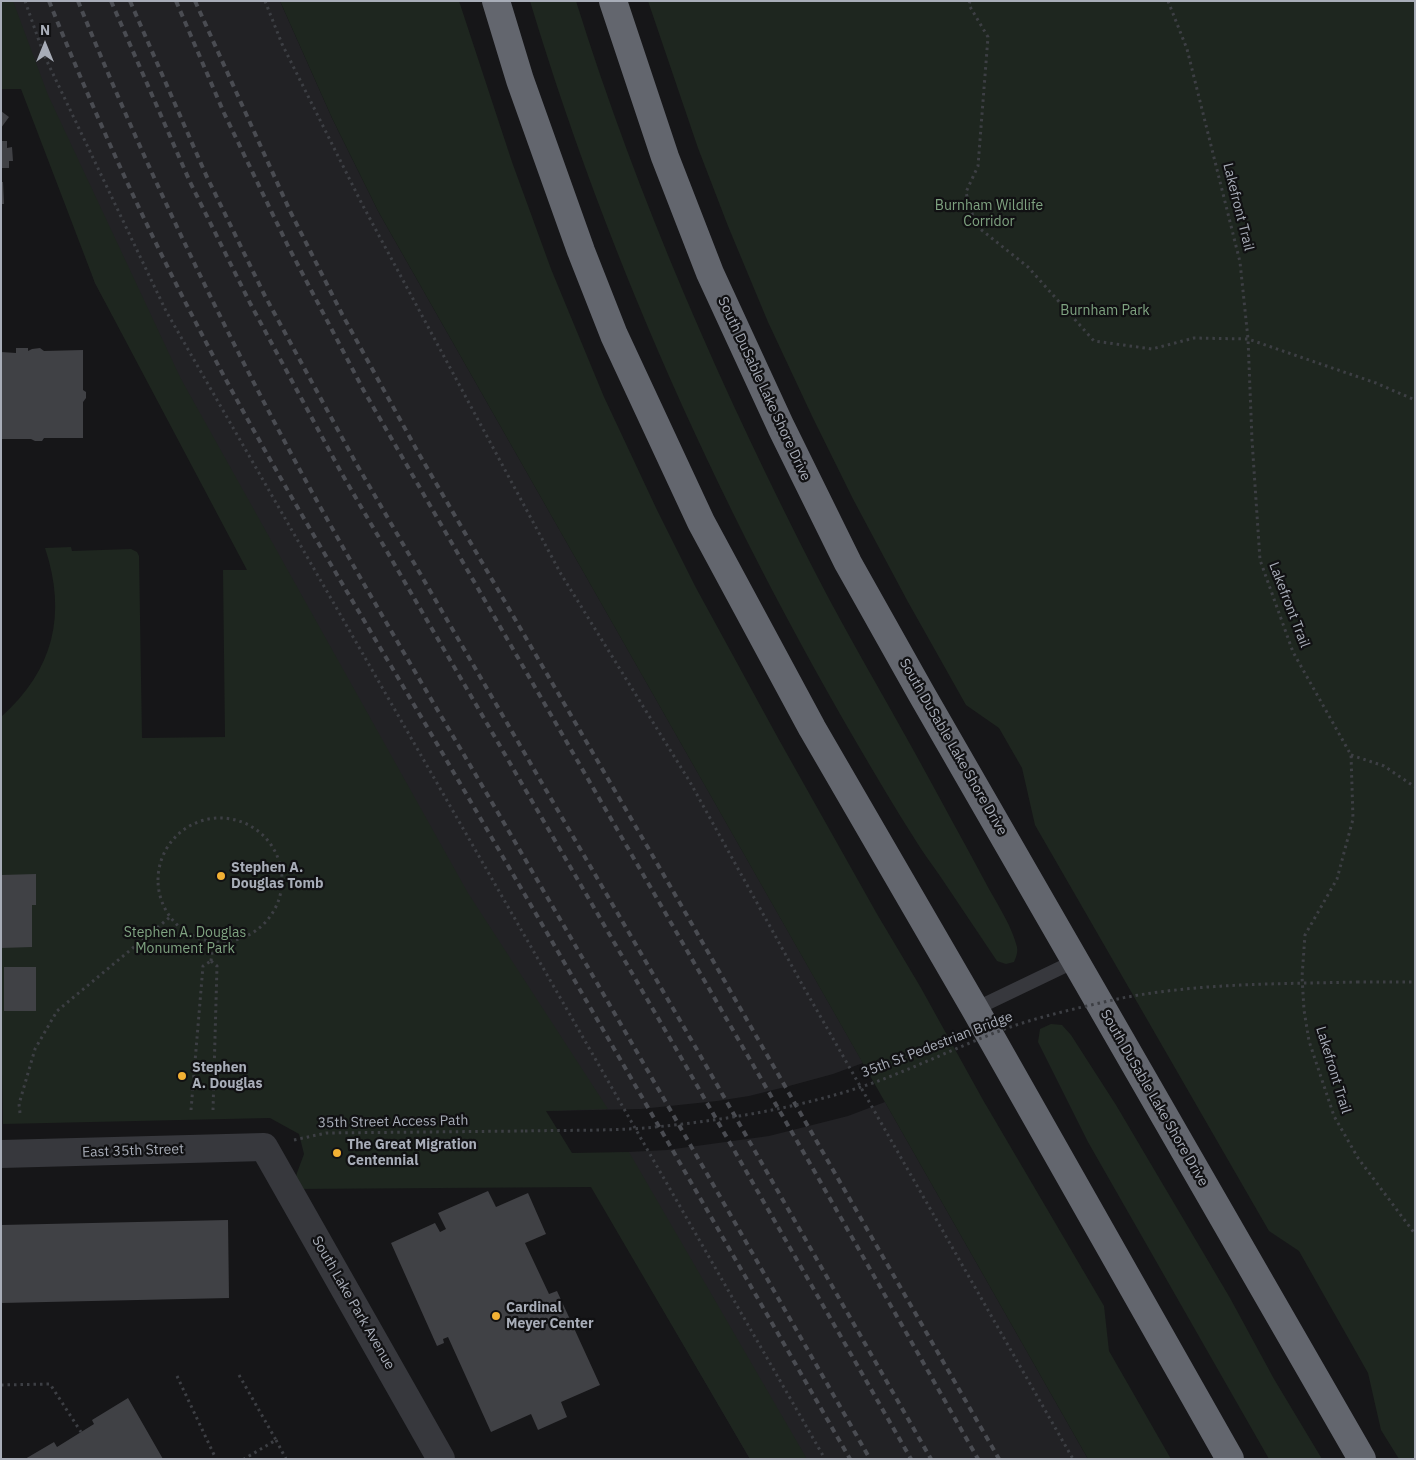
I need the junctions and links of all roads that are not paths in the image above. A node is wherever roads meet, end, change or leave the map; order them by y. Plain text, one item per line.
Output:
1 (496, 1) edge
2 (613, 1) edge
3 (1075, 961) junction
4 (975, 1009) junction
5 (264, 1148) joint
6 (1, 1154) edge
7 (441, 1459) edge
8 (1230, 1459) edge
9 (1362, 1459) edge

1 - 4 highway
2 - 3 highway, South DuSable Lake Shore Drive
3 - 4 lane
3 - 9 highway, South DuSable Lake Shore Drive
4 - 8 highway
5 - 6 street, East 35th Street
5 - 7 street, South Lake Park Avenue

